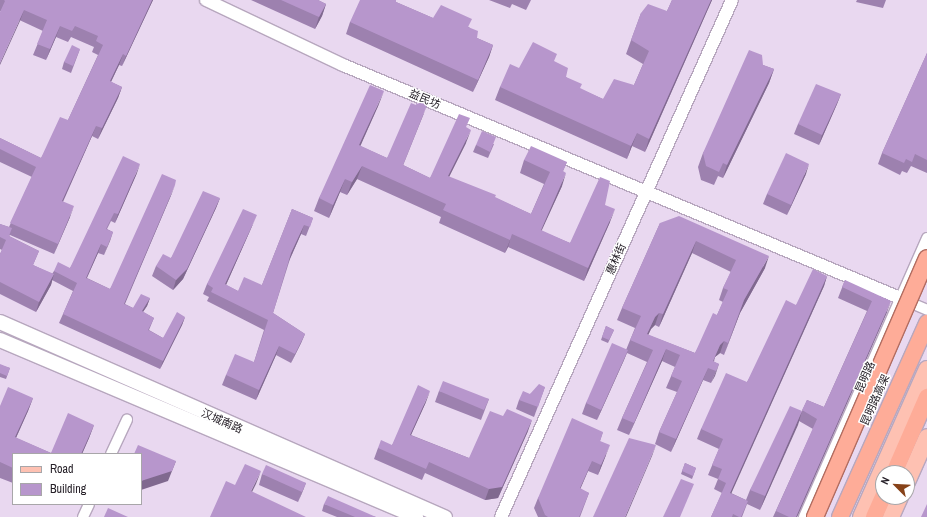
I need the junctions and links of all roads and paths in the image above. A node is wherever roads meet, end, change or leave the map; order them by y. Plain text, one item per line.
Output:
1 (206, 0) edge
2 (732, 0) edge
3 (647, 191) junction
4 (927, 238) edge
5 (927, 258) edge
6 (927, 282) edge
7 (900, 298) junction
8 (927, 310) edge
9 (0, 322) edge
10 (927, 323) edge
11 (0, 340) edge
12 (927, 369) edge
13 (927, 397) edge
14 (127, 419) dead end
15 (927, 437) edge
16 (112, 453) edge
17 (897, 465) edge
18 (915, 465) edge
19 (89, 505) edge
20 (879, 505) edge
21 (896, 505) edge
22 (83, 517) edge
23 (416, 517) edge
24 (445, 517) edge
25 (501, 517) edge
26 (804, 517) edge
27 (815, 517) edge
28 (823, 517) edge
29 (840, 517) edge
30 (861, 517) edge
31 (874, 517) edge
32 (891, 517) edge

1 - 3 street, 益民坊
2 - 3 street, 惠林街
3 - 7 street, 益民坊
3 - 25 street, 惠林街
4 - 7 street, 昆明路
5 - 27 highway, bridge
6 - 28 highway, 昆明路高架
7 - 8 street
7 - 26 street, 昆明路
9 - 24 main road, 汉城南路
10 - 29 highway, 昆明路高架
11 - 23 main road, 汉城南路
12 - 30 main road
13 - 17 highway
14 - 16 street
15 - 18 main road
19 - 22 street
20 - 31 highway
21 - 32 main road

